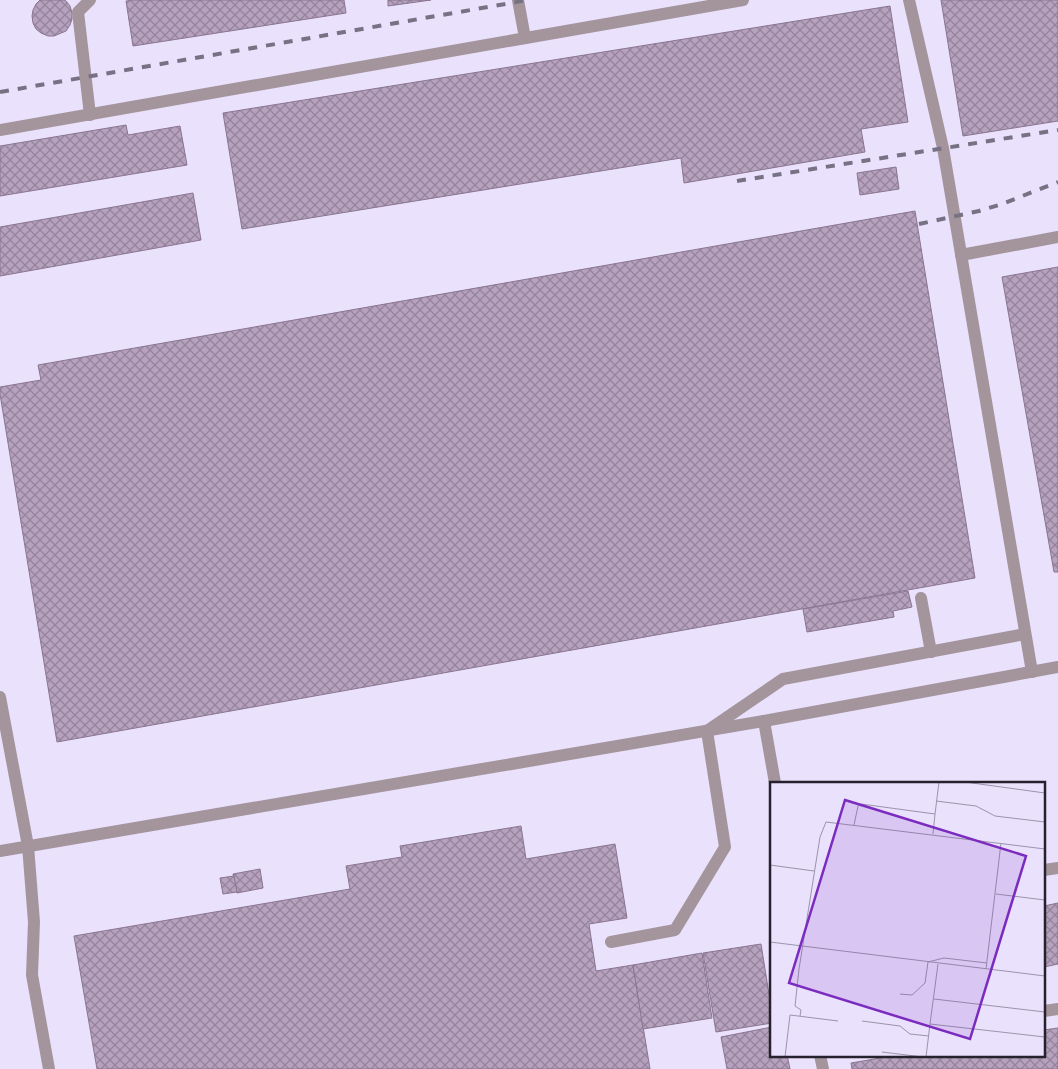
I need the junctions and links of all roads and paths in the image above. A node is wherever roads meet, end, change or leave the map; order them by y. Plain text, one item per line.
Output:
1 (90, 0) edge
2 (518, 0) edge
3 (743, 0) edge
4 (909, 0) edge
5 (526, 38) junction
6 (90, 115) junction
7 (0, 130) edge
8 (1058, 237) edge
9 (961, 255) junction
10 (921, 598) dead end
11 (1025, 634) junction
12 (931, 652) junction
13 (1058, 667) edge
14 (1032, 672) junction
15 (0, 697) edge
16 (764, 721) junction
17 (707, 731) junction
18 (775, 782) edge
19 (28, 846) junction
20 (0, 851) edge
21 (611, 942) dead end
22 (820, 1056) edge
23 (49, 1069) edge
24 (823, 1069) edge

1 - 6 lane
2 - 5 lane
3 - 5 lane
4 - 9 lane
5 - 6 lane
6 - 7 lane
8 - 9 lane
9 - 11 lane
10 - 12 lane
11 - 12 lane
11 - 14 lane
12 - 17 lane
13 - 14 lane
14 - 16 lane
15 - 19 lane
16 - 17 lane
16 - 18 lane
17 - 19 lane
17 - 21 lane
19 - 20 lane
19 - 23 lane
22 - 24 lane

